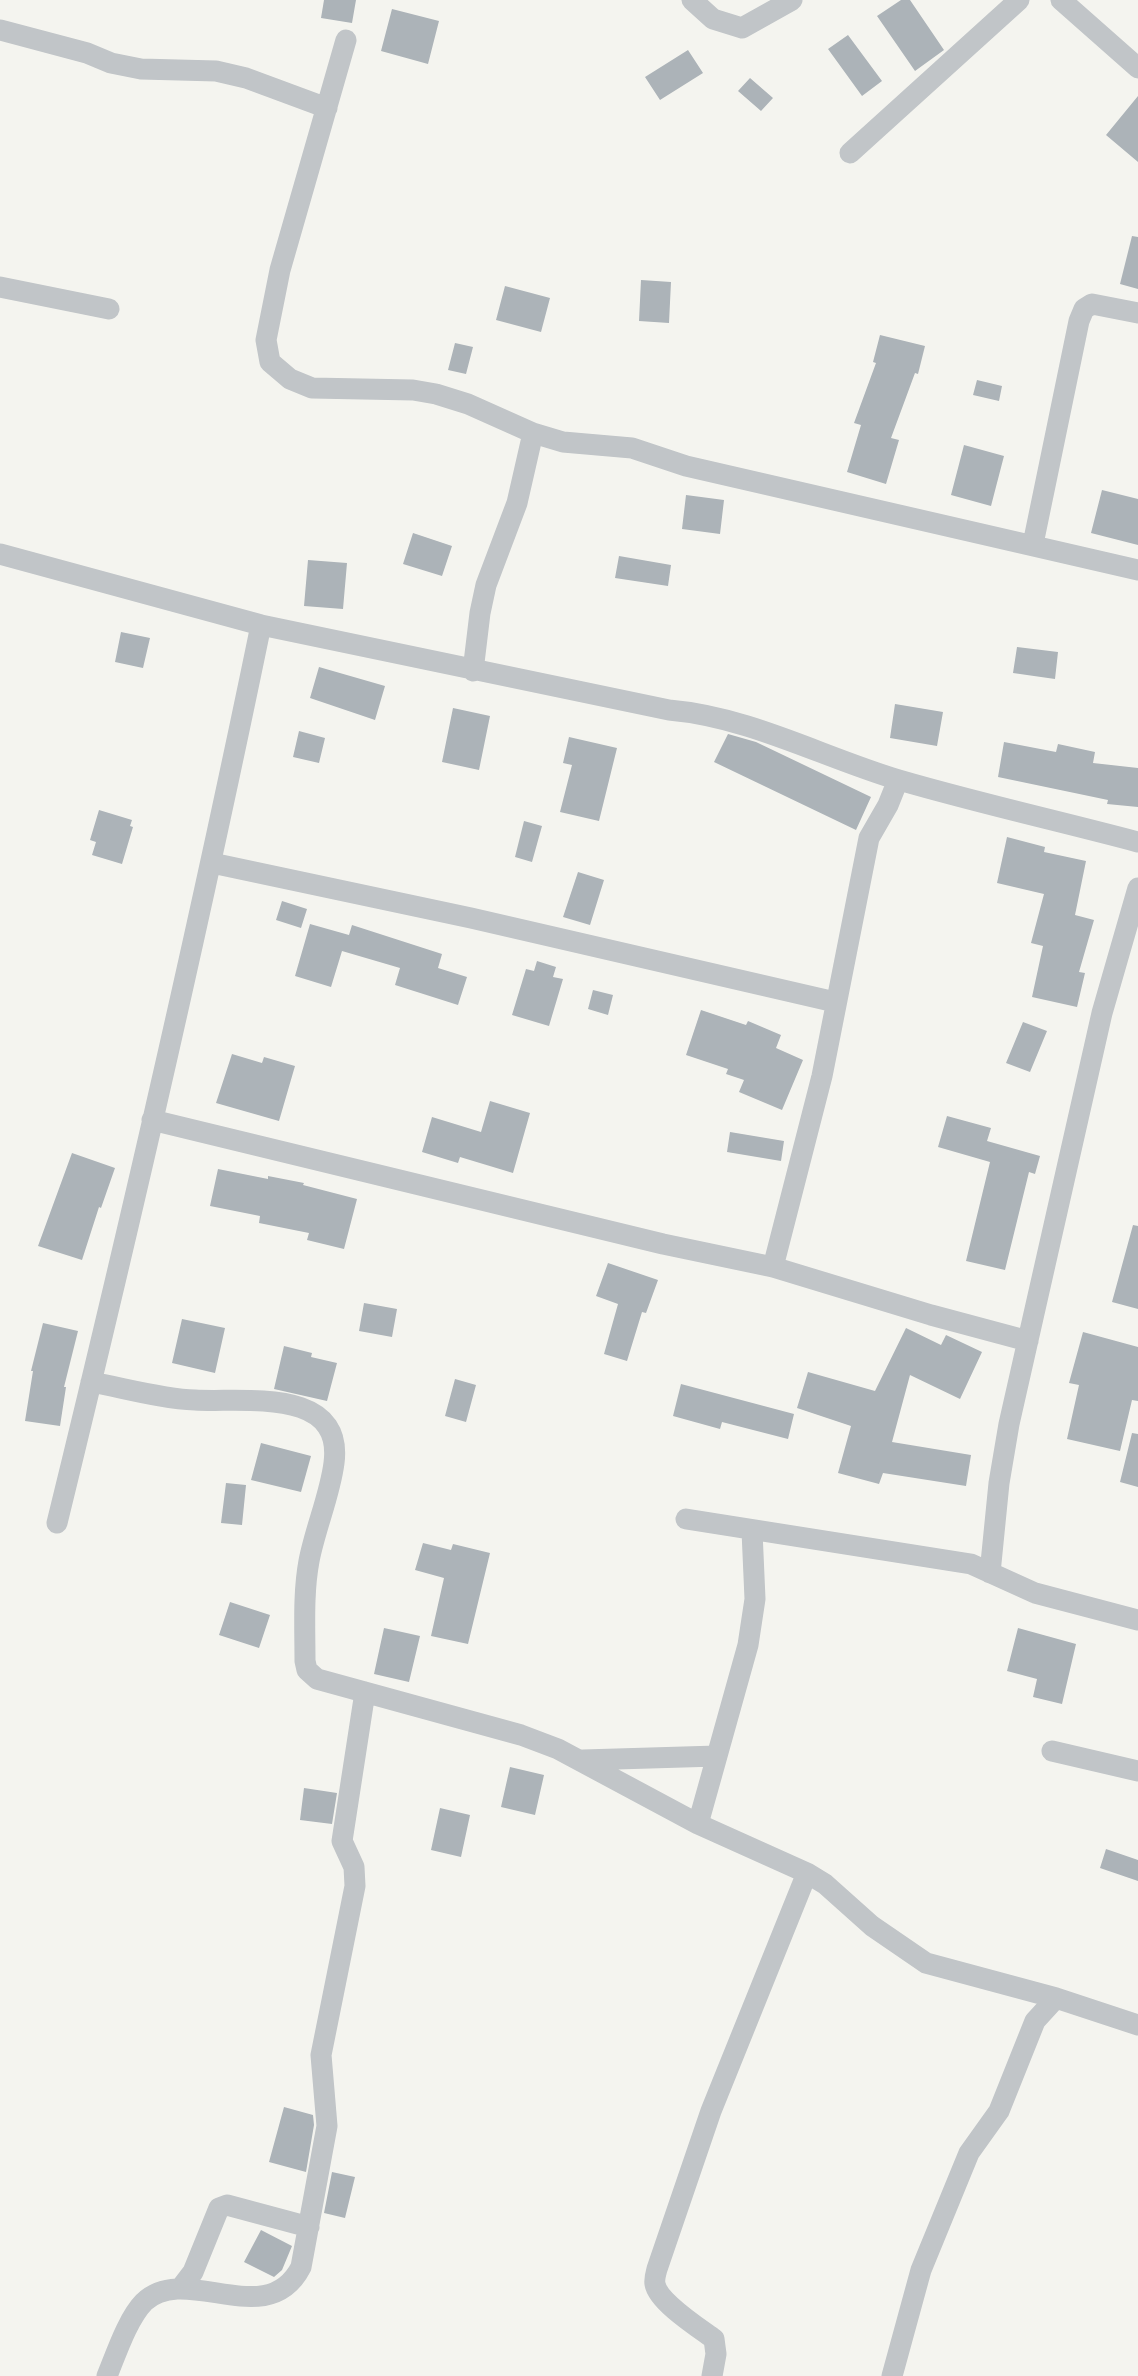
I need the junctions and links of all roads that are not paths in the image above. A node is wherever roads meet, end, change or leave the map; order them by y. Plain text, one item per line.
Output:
1 (692, 0) edge
2 (792, 0) edge
3 (1019, 0) edge
4 (1061, 0) edge
5 (0, 30) edge
6 (346, 40) dead end
7 (1138, 68) edge
8 (327, 108) junction
9 (850, 153) dead end
10 (0, 287) edge
11 (109, 309) dead end
12 (1138, 313) edge
13 (533, 433) junction
14 (1033, 544) junction
15 (0, 554) edge
16 (1138, 570) edge
17 (261, 625) junction
18 (473, 671) junction
19 (898, 780) junction
20 (1138, 842) edge
21 (212, 863) junction
22 (1138, 888) edge
23 (835, 1002) junction
24 (152, 1120) junction
25 (773, 1267) junction
26 (1028, 1341) junction
27 (92, 1382) junction
28 (686, 1520) dead end
29 (57, 1523) dead end
30 (752, 1531) junction
31 (990, 1573) junction
32 (1138, 1620) edge
33 (365, 1692) junction
34 (1052, 1751) dead end
35 (717, 1755) junction
36 (582, 1760) junction
37 (1138, 1771) edge
38 (698, 1824) junction
39 (807, 1873) junction
40 (1056, 1998) junction
41 (1138, 2025) edge
42 (309, 2227) junction
43 (180, 2289) junction
44 (107, 2376) edge
45 (712, 2376) edge
46 (892, 2376) edge

1 - 2 street
3 - 9 street
4 - 7 street
5 - 8 street
6 - 8 street
8 - 13 street
10 - 11 street
12 - 14 street
13 - 14 street
13 - 18 street
14 - 16 street
15 - 17 street
17 - 18 street
17 - 21 street
18 - 19 street
19 - 20 street
19 - 23 street
21 - 23 street
21 - 24 street
22 - 26 street
23 - 25 street
24 - 25 street
24 - 27 street
25 - 26 street
26 - 31 street
27 - 29 street
27 - 33 street
28 - 30 street
30 - 31 street
30 - 35 street
31 - 32 street
33 - 36 street
33 - 42 street
34 - 37 street
35 - 36 street
35 - 38 street
36 - 38 street
38 - 39 street
39 - 40 street
39 - 45 street
40 - 41 street
40 - 46 street
42 - 43 street
42 - 43 street
43 - 44 street

